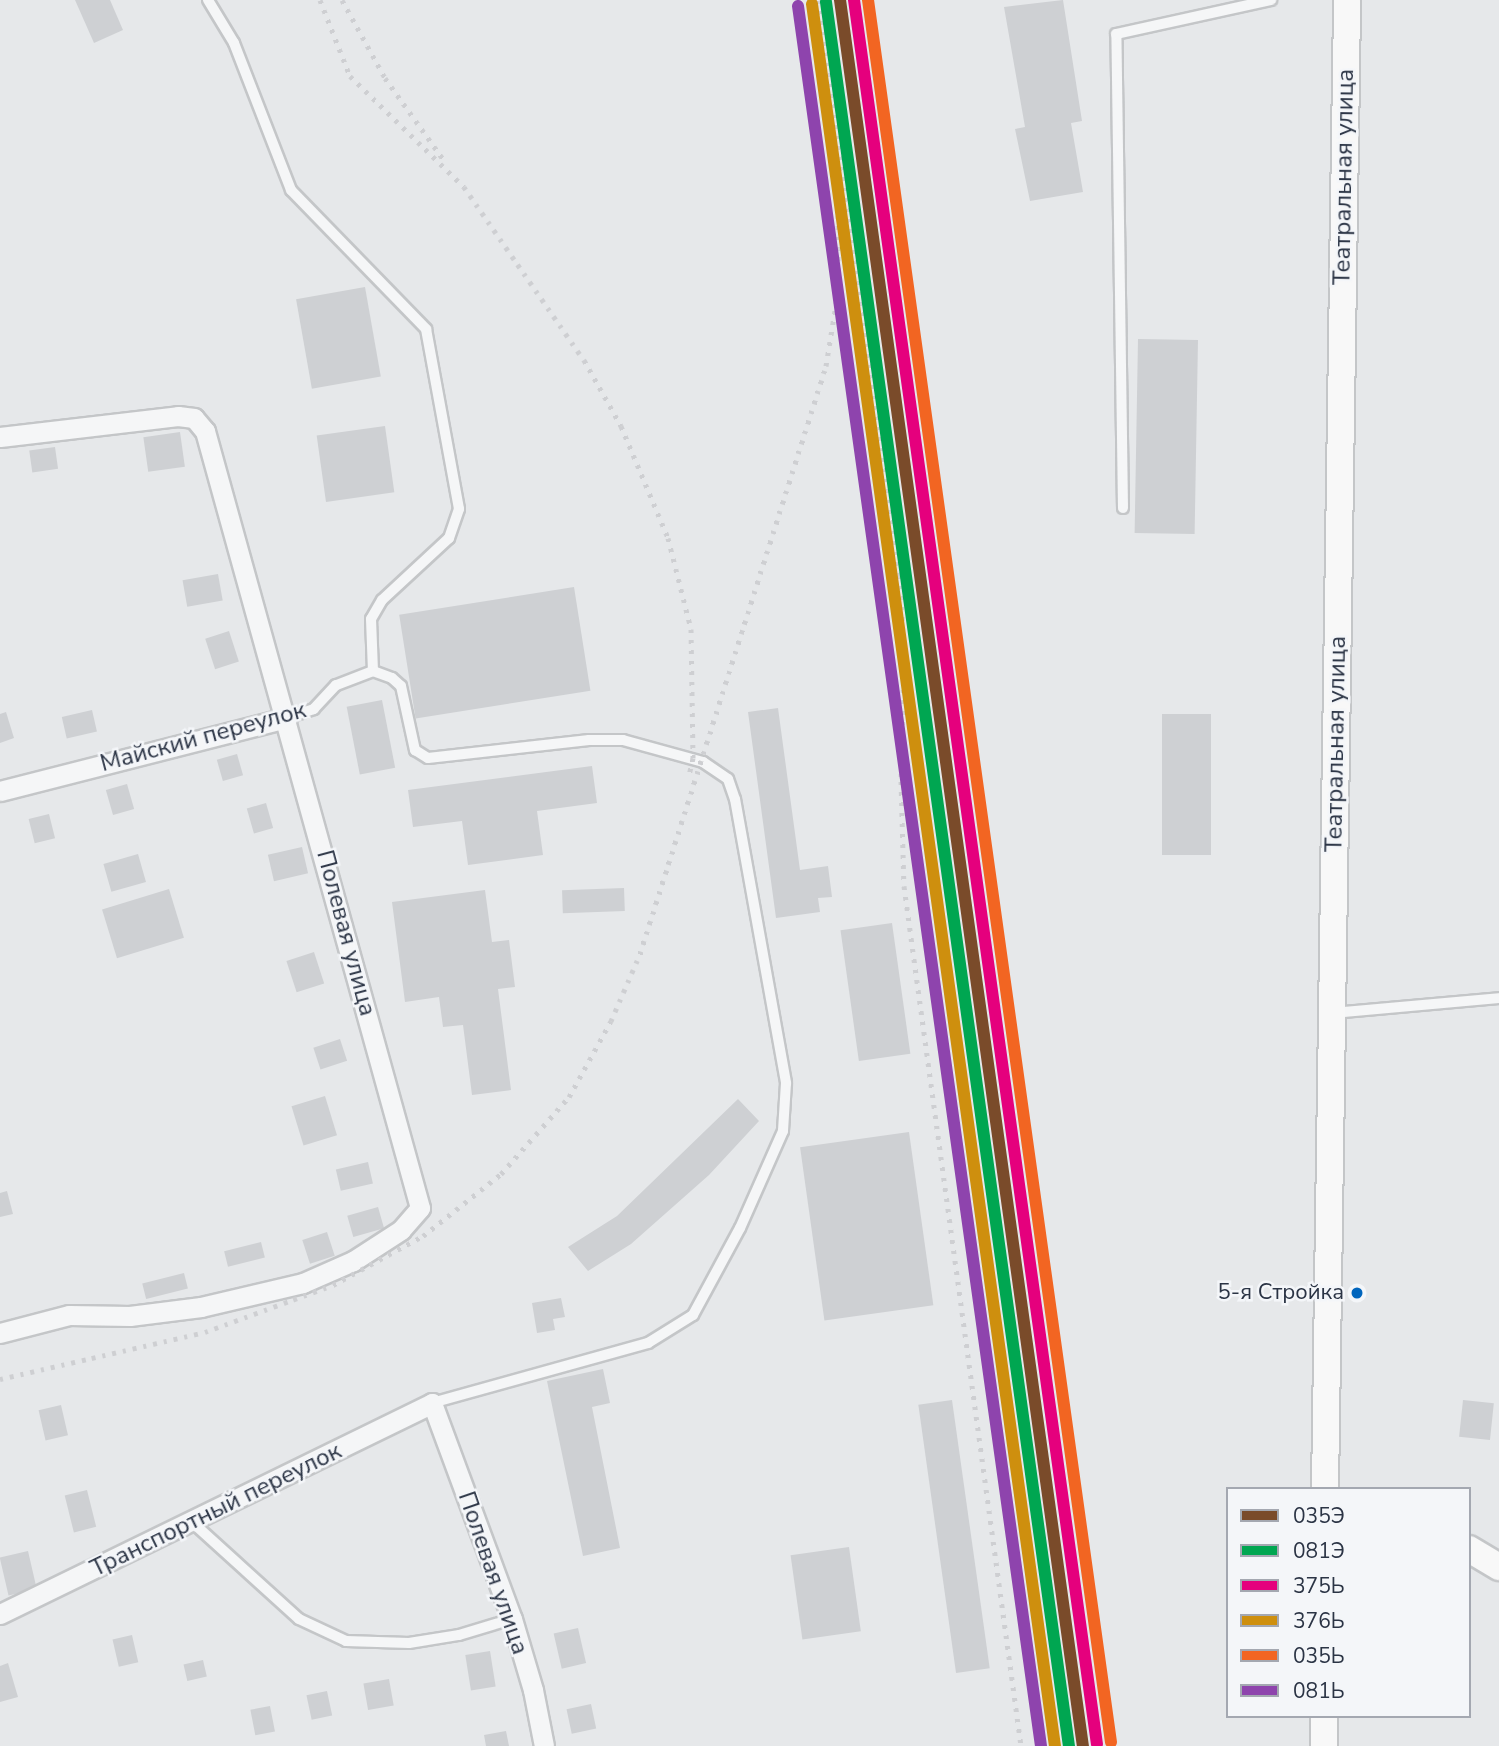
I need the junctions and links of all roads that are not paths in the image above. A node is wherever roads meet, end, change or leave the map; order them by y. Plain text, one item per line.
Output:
1 (208, 0) edge
2 (1270, 0) edge
3 (1347, 0) edge
4 (0, 437) edge
5 (1123, 508) dead end
6 (373, 671) junction
7 (287, 718) junction
8 (0, 791) edge
9 (1499, 999) edge
10 (1332, 1013) junction
11 (0, 1334) edge
12 (432, 1403) junction
13 (1330, 1487) edge
14 (192, 1522) junction
15 (1471, 1550) edge
16 (1499, 1567) edge
17 (0, 1614) edge
18 (512, 1619) junction
19 (1324, 1718) edge
20 (544, 1746) edge
21 (1324, 1746) edge

1 - 6 lane
2 - 5 lane
3 - 10 main road, Театральная улица
4 - 7 street, Полевая улица
6 - 7 lane, Майский переулок
6 - 12 lane
7 - 8 street, Майский переулок
7 - 11 street, Полевая улица
9 - 10 lane
10 - 13 main road, Театральная улица
12 - 14 street, Транспортный переулок
12 - 18 street, Полевая улица
14 - 17 street, Транспортный переулок
14 - 18 lane
15 - 16 main road
18 - 20 street, Полевая улица
19 - 21 main road

